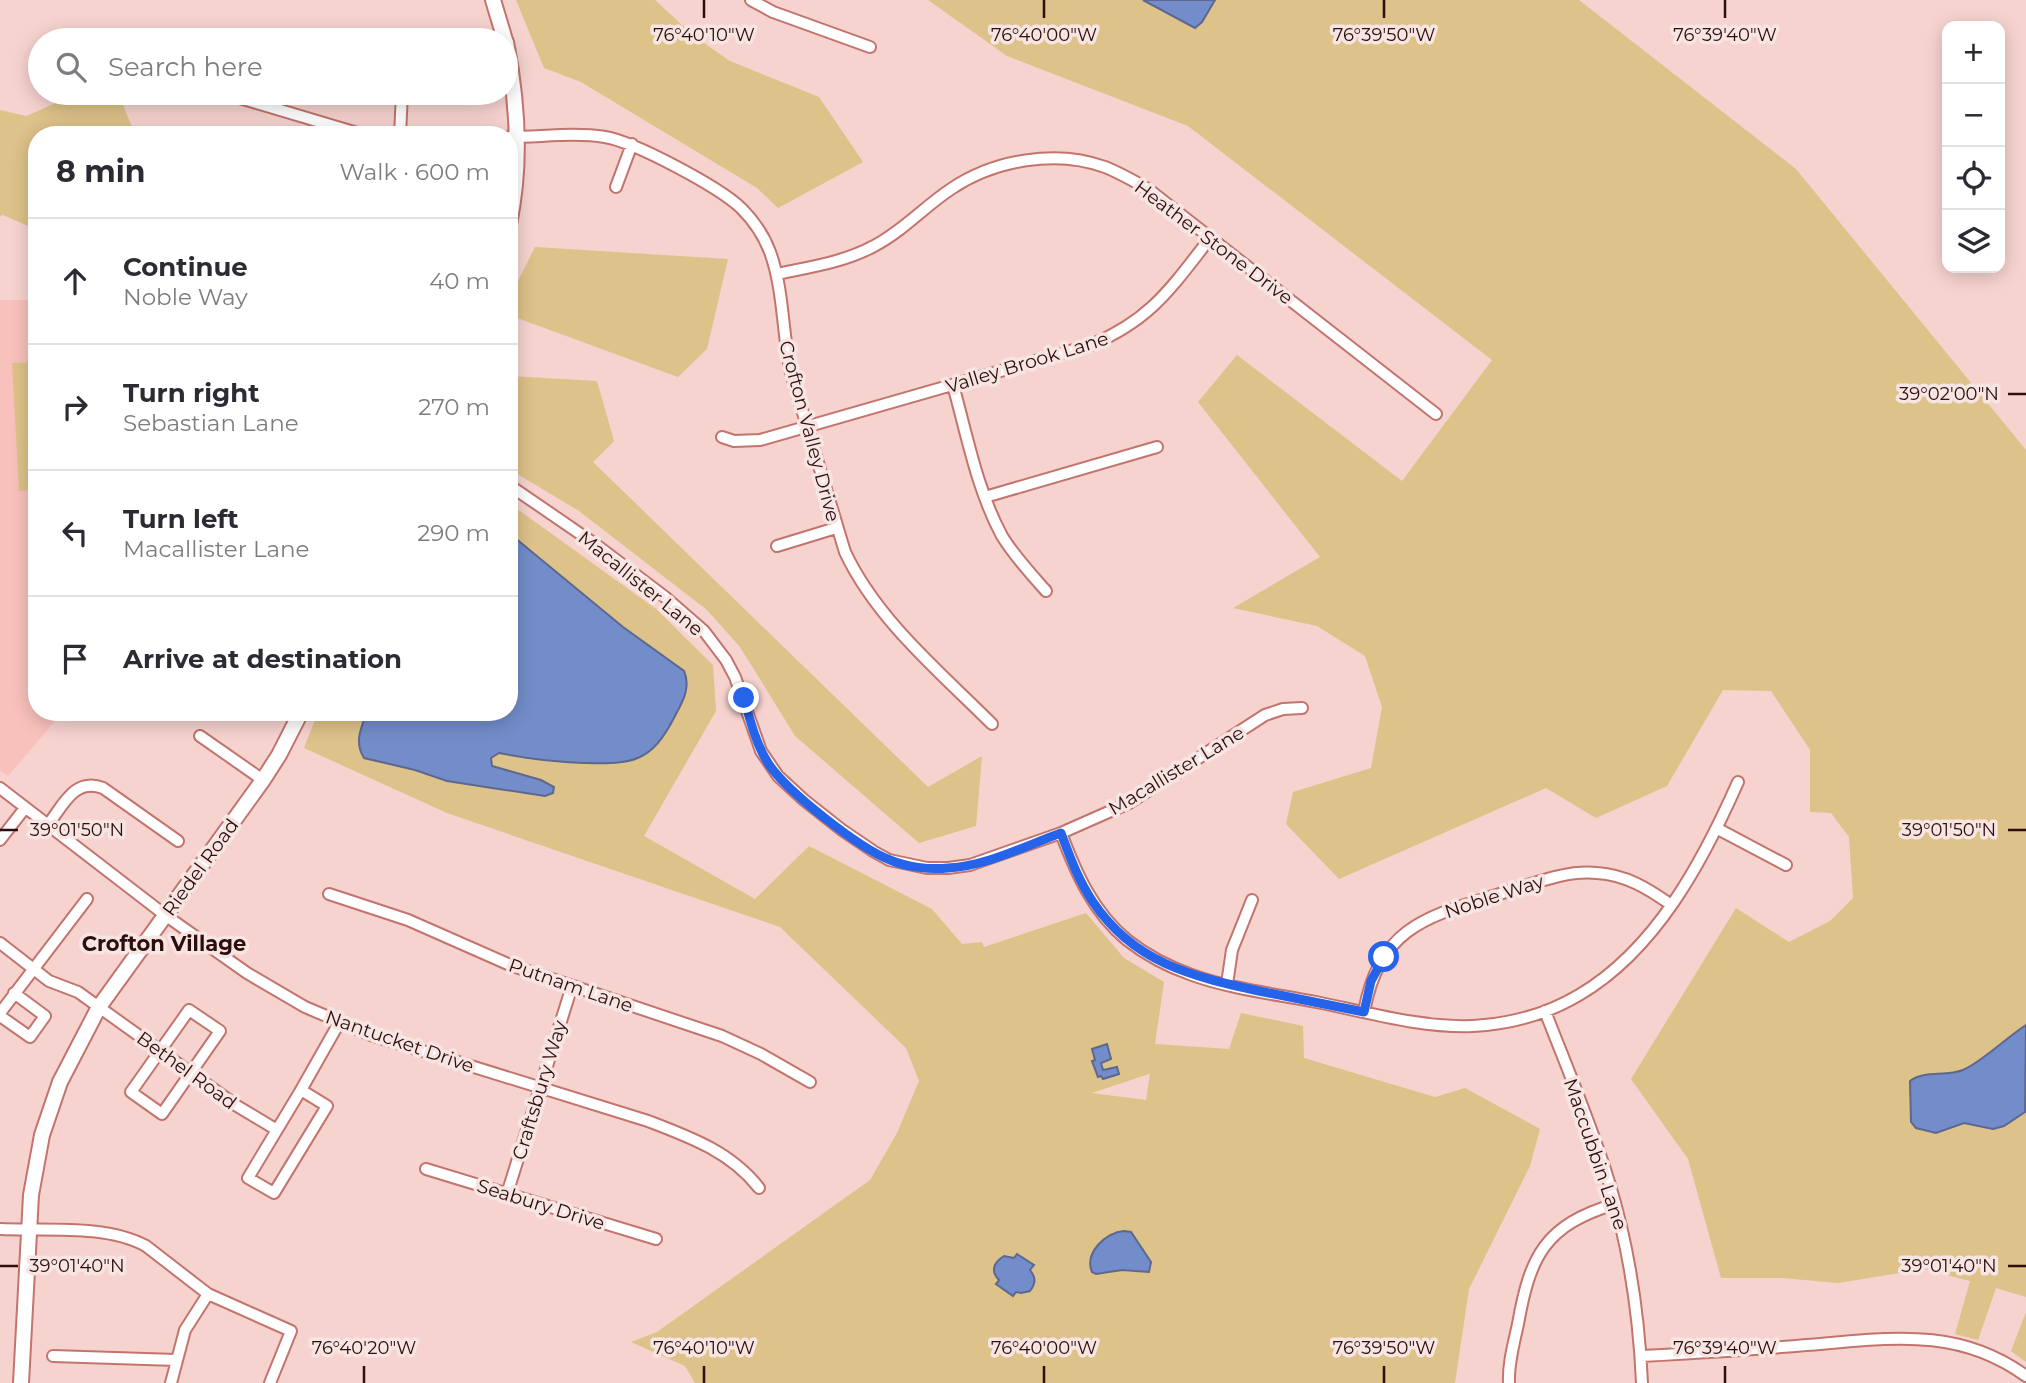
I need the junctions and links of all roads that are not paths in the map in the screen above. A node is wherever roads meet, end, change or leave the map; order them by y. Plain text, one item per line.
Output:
1 (493, 0) edge
2 (751, 0) edge
3 (502, 28) edge
4 (870, 47) dead end
5 (263, 105) edge
6 (401, 105) edge
7 (516, 105) edge
8 (334, 126) edge
9 (400, 126) edge
10 (514, 126) edge
11 (518, 137) edge
12 (632, 145) junction
13 (616, 187) dead end
14 (1211, 237) junction
15 (777, 274) junction
16 (953, 385) junction
17 (1436, 414) dead end
18 (806, 428) junction
19 (722, 438) dead end
20 (1157, 447) dead end
21 (518, 491) edge
22 (985, 497) junction
23 (836, 528) junction
24 (777, 546) dead end
25 (1046, 592) dead end
26 (1302, 708) dead end
27 (296, 721) edge
28 (992, 724) dead end
29 (200, 736) dead end
30 (263, 780) junction
31 (1738, 782) dead end
32 (0, 788) edge
33 (25, 808) junction
34 (47, 826) junction
35 (1718, 829) junction
36 (1061, 833) junction
37 (0, 839) edge
38 (178, 841) dead end
39 (1786, 865) dead end
40 (329, 894) dead end
41 (86, 899) dead end
42 (1252, 900) dead end
43 (1670, 904) junction
44 (165, 915) junction
45 (0, 943) edge
46 (32, 968) junction
47 (1227, 984) junction
48 (572, 986) junction
49 (13, 993) junction
50 (99, 1007) junction
51 (1545, 1011) junction
52 (1364, 1012) junction
53 (0, 1014) edge
54 (339, 1023) junction
55 (160, 1050) junction
56 (191, 1073) junction
57 (810, 1082) dead end
58 (539, 1088) junction
59 (301, 1090) junction
60 (277, 1130) junction
61 (426, 1168) dead end
62 (759, 1188) dead end
63 (507, 1194) junction
64 (1615, 1204) junction
65 (0, 1229) edge
66 (28, 1230) junction
67 (656, 1239) dead end
68 (208, 1294) junction
69 (53, 1356) dead end
70 (1641, 1356) junction
71 (176, 1360) junction
72 (2026, 1376) edge
73 (21, 1383) edge
74 (171, 1383) edge
75 (270, 1383) edge
76 (1508, 1383) edge
77 (1642, 1383) edge

1 - 3 street
2 - 4 street
5 - 8 street
6 - 9 street
7 - 10 street
11 - 12 street, Crofton Valley Drive
12 - 13 street
12 - 15 street, Crofton Valley Drive
14 - 15 street, Heather Stone Drive
14 - 16 street, Valley Brook Lane
14 - 17 street, Heather Stone Drive
15 - 18 street, Crofton Valley Drive
16 - 18 street, Valley Brook Lane
16 - 22 street
18 - 19 street, Valley Brook Lane
18 - 23 street, Crofton Valley Drive
20 - 22 street
21 - 36 street, Macallister Lane
22 - 25 street
23 - 24 street
23 - 28 street, Crofton Valley Drive
26 - 36 street, Macallister Lane
27 - 30 street, Riedel Road
29 - 30 street
30 - 44 street, Riedel Road
31 - 35 street
32 - 33 street, Nantucket Drive
33 - 34 street, Nantucket Drive
33 - 37 street
34 - 38 street
34 - 44 street, Nantucket Drive
35 - 39 street
35 - 43 street
36 - 47 street
40 - 48 street, Putnam Lane
41 - 46 street
42 - 47 street
43 - 51 street
43 - 52 street, Noble Way
44 - 50 street, Riedel Road
44 - 54 street, Nantucket Drive
45 - 46 street, Bethel Road
46 - 49 street
46 - 50 street, Bethel Road
47 - 52 street
48 - 57 street, Putnam Lane
48 - 58 street, Craftsbury Way
49 - 53 street
49 - 53 street
50 - 55 street, Bethel Road
50 - 66 street, Riedel Road
51 - 52 street
51 - 64 street, Maccubbin Lane
54 - 58 street, Nantucket Drive
54 - 59 street
55 - 56 street, Bethel Road
55 - 56 street
55 - 56 street
56 - 60 street, Bethel Road
58 - 62 street, Nantucket Drive
58 - 63 street, Craftsbury Way
59 - 60 street
59 - 60 street
61 - 63 street, Seabury Drive
63 - 67 street, Seabury Drive
64 - 70 street, Maccubbin Lane
64 - 76 street
65 - 66 street
66 - 68 street
66 - 73 street, Riedel Road
68 - 71 street
68 - 75 street
69 - 71 street
70 - 72 street
70 - 77 street, Maccubbin Lane
71 - 74 street

